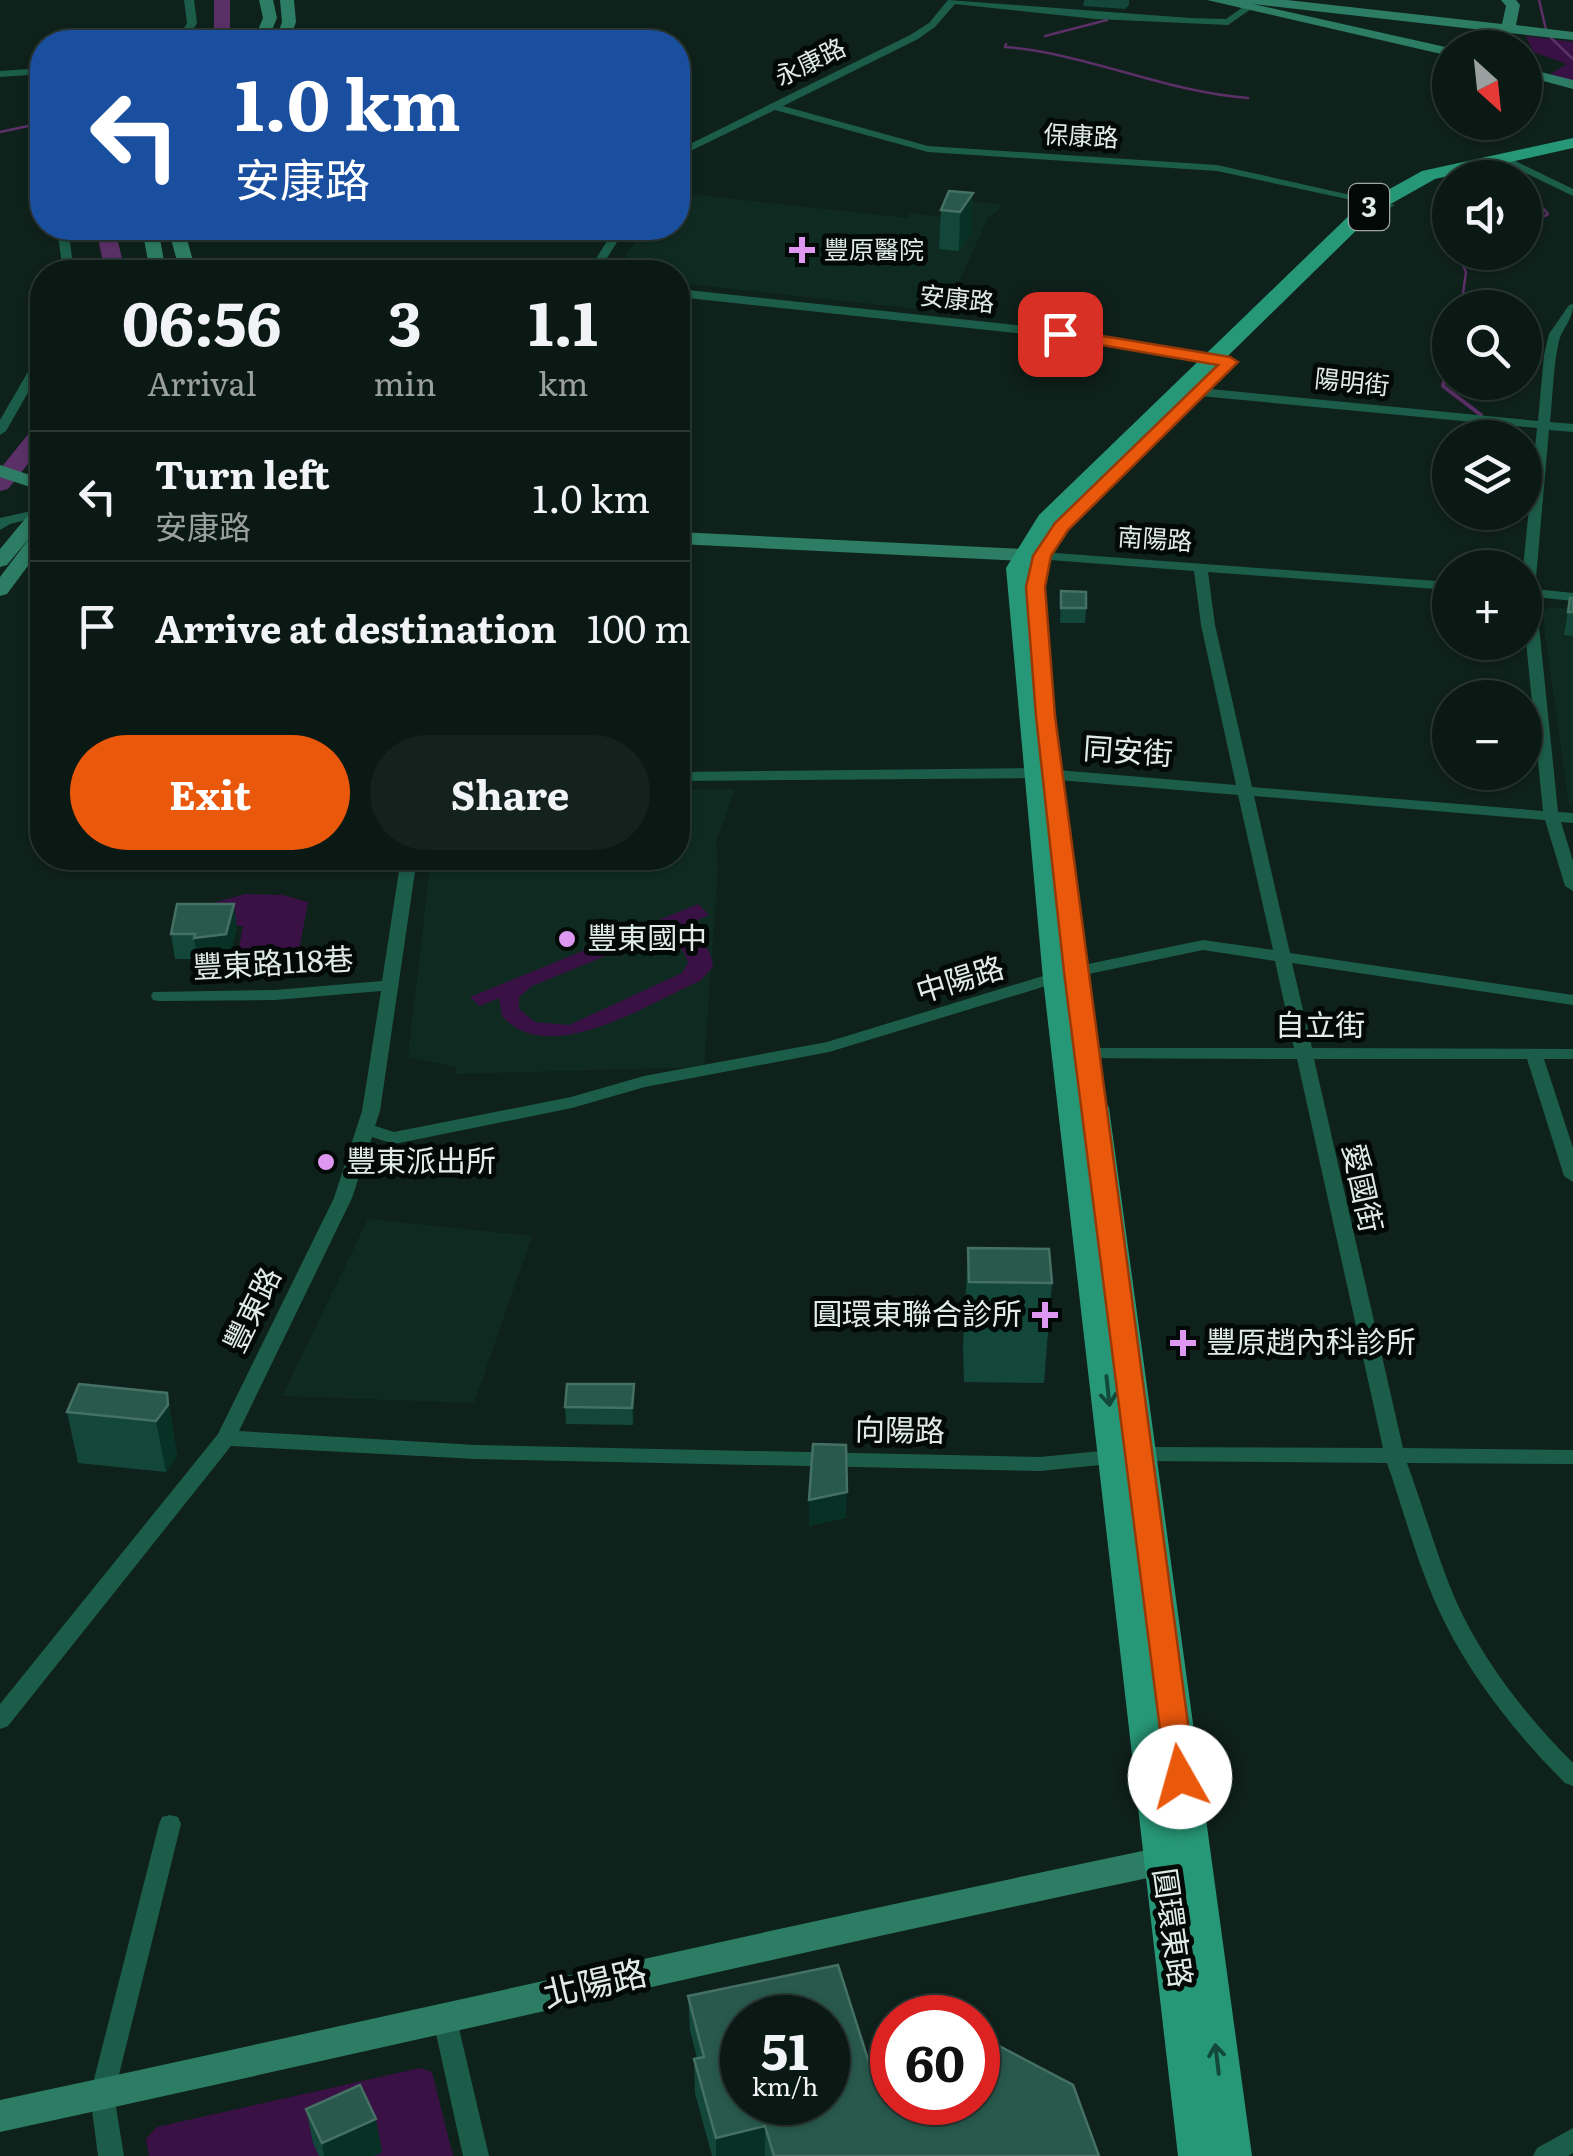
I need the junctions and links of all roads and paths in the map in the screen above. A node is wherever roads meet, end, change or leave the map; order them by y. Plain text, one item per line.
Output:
1 (189, 0) edge
2 (266, 0) edge
3 (286, 0) edge
4 (952, 0) edge
5 (1214, 0) edge
6 (1508, 0) edge
7 (1253, 2) edge
8 (1508, 28) junction
9 (188, 30) edge
10 (265, 30) edge
11 (286, 30) edge
12 (1504, 30) edge
13 (1573, 36) edge
14 (1432, 47) edge
15 (30, 72) edge
16 (0, 74) edge
17 (1542, 77) edge
18 (1573, 85) edge
19 (772, 106) junction
20 (1573, 146) edge
21 (690, 147) edge
22 (1504, 159) junction
23 (1573, 192) edge
24 (1382, 204) junction
25 (690, 294) edge
26 (1573, 308) edge
27 (1224, 360) junction
28 (30, 379) edge
29 (1193, 390) junction
30 (1492, 420) edge
31 (1542, 425) joint
32 (1573, 428) edge
33 (0, 430) edge
34 (0, 471) edge
35 (30, 482) edge
36 (30, 515) edge
37 (30, 525) edge
38 (0, 526) edge
39 (690, 539) edge
40 (30, 551) edge
41 (1033, 555) junction
42 (0, 561) edge
43 (1200, 567) junction
44 (1432, 585) edge
45 (0, 590) edge
46 (1542, 594) edge
47 (1573, 597) edge
48 (1534, 660) edge
49 (1043, 774) junction
50 (690, 776) edge
51 (1245, 788) junction
52 (1551, 816) junction
53 (1573, 818) edge
54 (407, 870) edge
55 (1573, 886) edge
56 (1282, 958) junction
57 (1066, 975) junction
58 (390, 985) junction
59 (159, 996) dead end
60 (1573, 1000) edge
61 (1077, 1053) junction
62 (1305, 1054) junction
63 (1573, 1054) edge
64 (1534, 1055) junction
65 (367, 1130) junction
66 (1573, 1176) edge
67 (226, 1438) junction
68 (1128, 1455) junction
69 (1573, 1457) edge
70 (1395, 1458) junction
71 (0, 1720) edge
72 (1573, 1777) edge
73 (170, 1824) dead end
74 (1176, 1858) junction
75 (445, 2020) junction
76 (102, 2095) junction
77 (0, 2116) edge
78 (1573, 2139) edge
79 (111, 2156) edge
80 (476, 2156) edge
81 (1200, 2156) edge
82 (1230, 2156) edge
83 (1546, 2156) edge

1 - 9 street
2 - 10 street
3 - 11 street
4 - 7 street
4 - 19 street, 永康路
5 - 7 street
6 - 8 street
7 - 8 street
7 - 14 street
8 - 12 street
8 - 13 street
15 - 16 street
17 - 18 street
19 - 21 street, 永康路
19 - 24 street, 保康路
20 - 22 main road, 3
22 - 23 street
22 - 24 main road, 3
24 - 27 main road, 3
25 - 27 street, 安康路
26 - 31 street
27 - 29 main road, 3
28 - 33 street
29 - 30 street, 陽明街
29 - 41 main road, 3
31 - 32 street, 陽明街
34 - 35 street
36 - 38 street
37 - 42 street
39 - 41 street, 南陽路
40 - 45 street
41 - 43 street, 南陽路
41 - 49 main road, 圓環東路
43 - 44 street, 南陽路
43 - 51 street, 愛國街
46 - 47 street
48 - 52 street
49 - 50 street, 同安街
49 - 51 street, 同安街
49 - 57 main road, 圓環東路
51 - 52 street, 同安街
51 - 56 street, 愛國街
52 - 53 street, 同安街
52 - 55 street
54 - 58 street, 豐東路
56 - 57 street, 中陽路
56 - 60 street, 中陽路
56 - 62 street, 愛國街
57 - 61 main road, 圓環東路
57 - 65 street, 中陽路
58 - 59 street, 豐東路118巷
58 - 65 street, 豐東路
61 - 62 street, 自立街
61 - 68 main road, 圓環東路
62 - 64 street, 自立街
62 - 70 street, 愛國街
63 - 64 street, 自立街
64 - 66 street
65 - 67 street, 豐東路
67 - 68 street, 向陽路
67 - 71 street, 豐東路
68 - 70 street, 向陽路
68 - 74 main road, 圓環東路
69 - 70 street, 向陽路
70 - 72 street, 愛國街
73 - 76 street
74 - 75 street, 北陽路
74 - 81 main road, 圓環東路
82 -> 74 main road, 圓環東路
75 - 76 street, 北陽路
75 - 80 street
76 - 77 street, 北陽路
76 - 79 street
78 - 83 street

